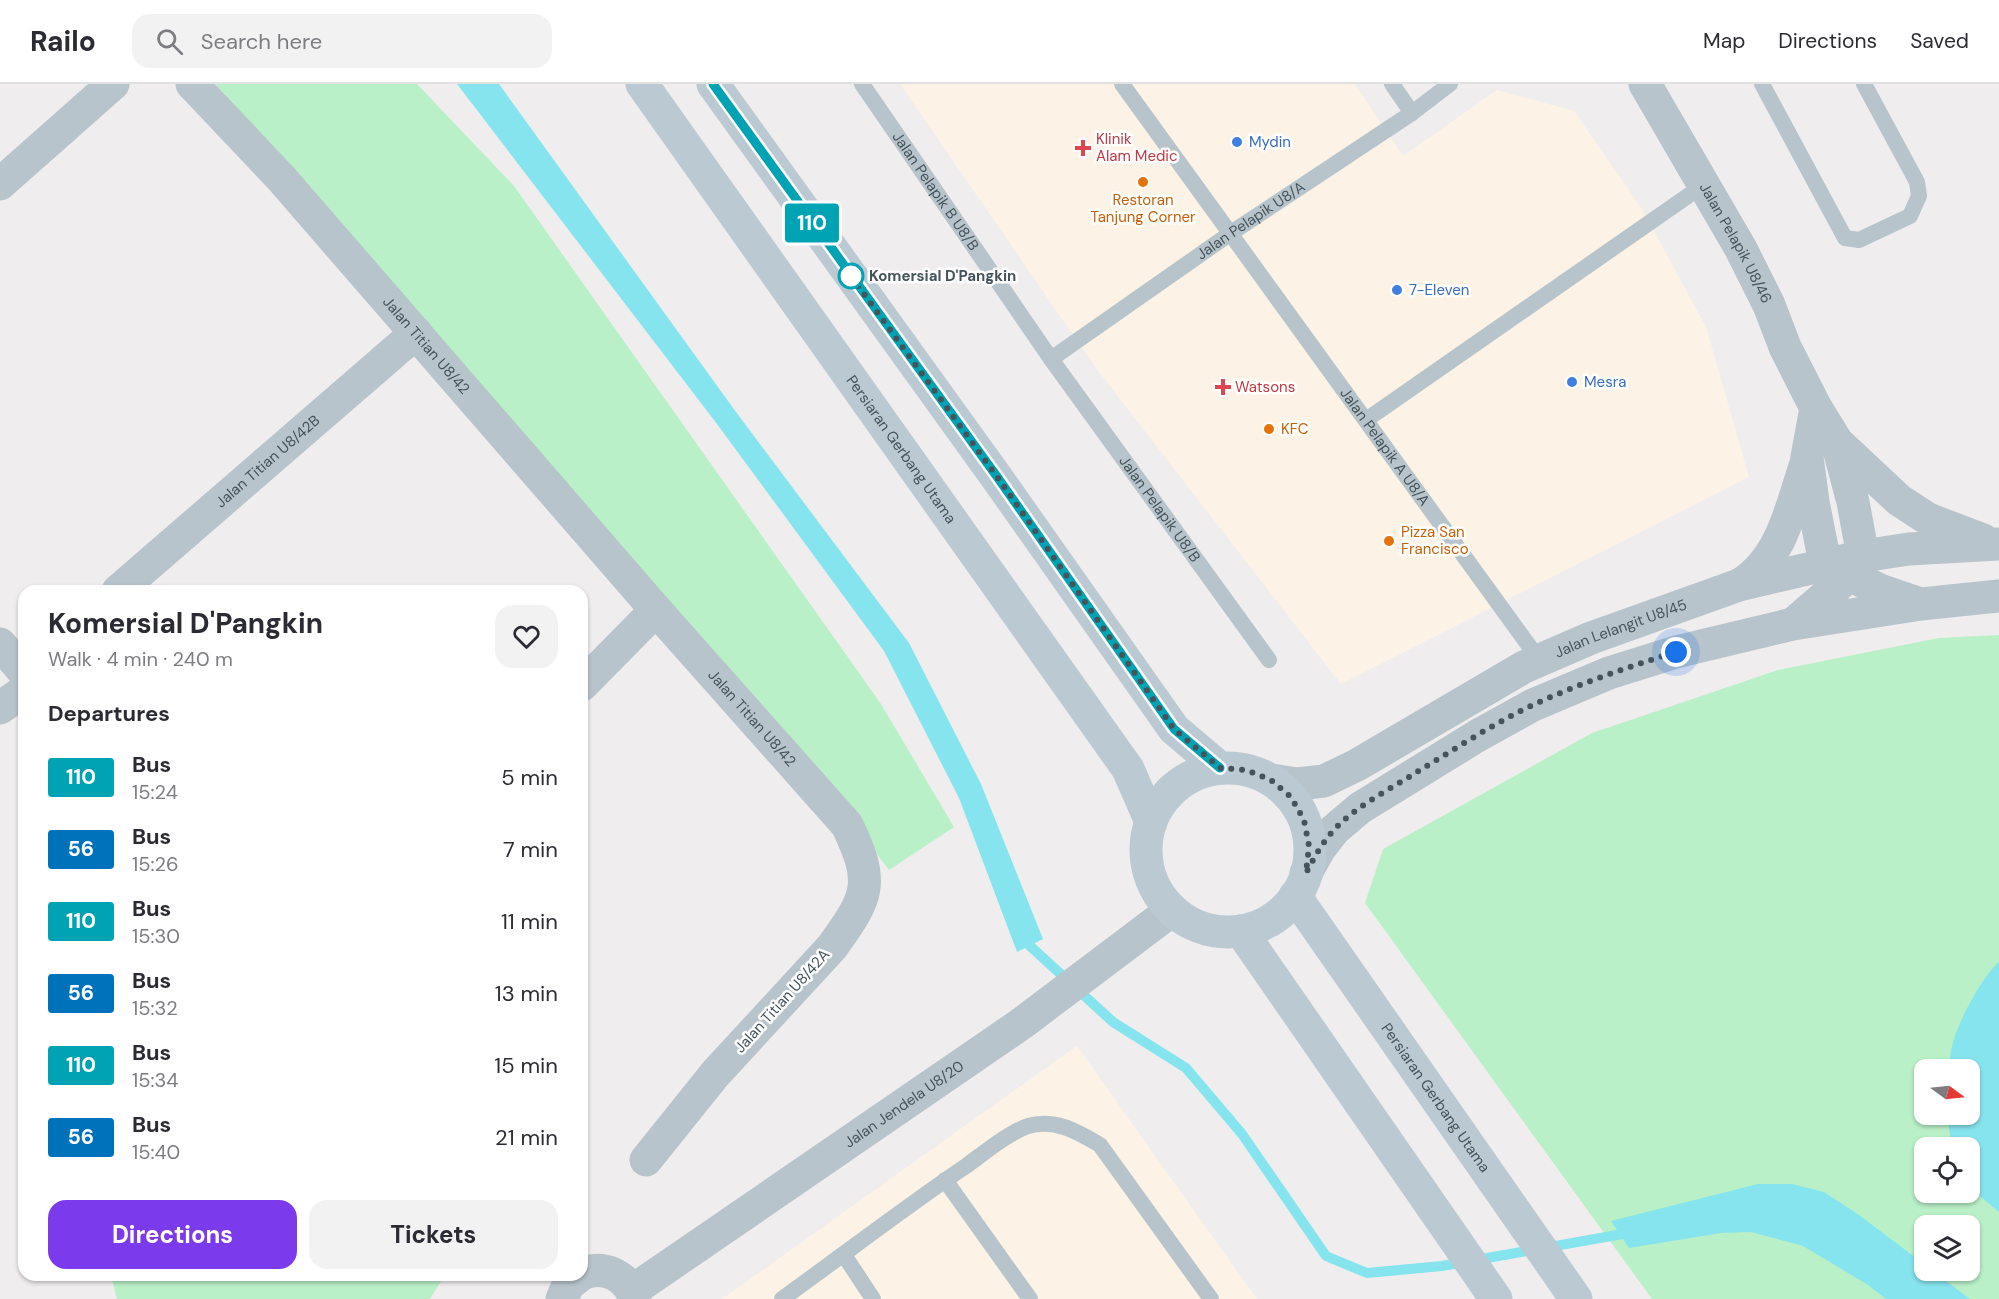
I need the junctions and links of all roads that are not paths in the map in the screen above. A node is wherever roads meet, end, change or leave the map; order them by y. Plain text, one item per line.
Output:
1 (113, 84) edge
2 (192, 84) edge
3 (642, 84) edge
4 (713, 84) edge
5 (862, 84) edge
6 (1122, 84) edge
7 (1392, 84) edge
8 (1450, 84) edge
9 (1645, 84) edge
10 (1762, 84) edge
11 (1864, 84) edge
12 (1412, 113) junction
13 (0, 184) edge
14 (1705, 184) junction
15 (1231, 233) junction
16 (416, 333) junction
17 (1051, 359) junction
18 (1816, 408) junction
19 (1366, 420) junction
20 (1837, 442) junction
21 (1807, 457) junction
22 (1997, 544) edge
23 (1846, 564) junction
24 (125, 585) edge
25 (1739, 585) junction
26 (1999, 596) edge
27 (1921, 604) junction
28 (656, 610) junction
29 (1794, 624) junction
30 (0, 644) edge
31 (1269, 660) dead end
32 (1540, 661) junction
33 (18, 665) edge
34 (588, 679) edge
35 (18, 695) edge
36 (0, 708) edge
37 (1220, 768) junction
38 (1271, 780) junction
39 (1151, 822) junction
40 (847, 825) joint
41 (1301, 884) junction
42 (1172, 910) junction
43 (1241, 931) junction
44 (646, 1160) dead end
45 (945, 1180) junction
46 (844, 1255) junction
47 (588, 1274) edge
48 (633, 1295) edge
49 (782, 1299) edge
50 (873, 1299) edge
51 (1030, 1299) edge
52 (1211, 1299) edge
53 (1496, 1299) edge
54 (1576, 1299) edge

1 - 13 street
2 - 16 street, Jalan Titian U8/42
3 - 39 main road, Persiaran Gerbang Utama
4 - 37 main road
5 - 17 lane, Jalan Pelapik B U8/B
6 - 15 lane, Jalan Pelapik A U8/A
7 - 12 lane
8 - 12 lane, Jalan Pelapik U8/A
9 - 14 street, Jalan Pelapik U8/46
10 - 11 lane
12 - 15 lane, Jalan Pelapik U8/A
14 - 18 street, Jalan Pelapik U8/46
14 - 19 lane
15 - 17 lane, Jalan Pelapik U8/A
15 - 19 lane, Jalan Pelapik A U8/A
16 - 24 street, Jalan Titian U8/42B
16 - 28 street, Jalan Titian U8/42
17 - 31 lane, Jalan Pelapik U8/B
18 - 20 street, Jalan Pelapik U8/46
18 - 21 street
19 - 32 lane, Jalan Pelapik A U8/A
20 - 22 street
20 - 23 street, Jalan Pelapik U8/46
21 - 23 street
21 - 25 street
22 - 23 street, Jalan Lelangit U8/45
23 - 25 street, Jalan Lelangit U8/45
23 - 27 street
23 - 29 street
25 - 32 street, Jalan Lelangit U8/45
26 - 27 street
27 - 29 street
28 - 34 street
28 - 40 street, Jalan Titian U8/42
29 - 41 street
30 - 33 street
32 - 38 street, Jalan Lelangit U8/45
35 - 36 street
37 - 38 main road
37 - 39 main road
38 - 41 main road
39 - 42 main road
40 - 44 street, Jalan Titian U8/42A
41 - 43 main road
41 - 54 main road, Persiaran Gerbang Utama
42 - 43 main road
42 - 48 street, Jalan Jendela U8/20
43 - 53 main road
45 - 46 lane
45 - 51 lane
45 - 52 lane
46 - 49 lane
46 - 50 lane
47 - 48 street

